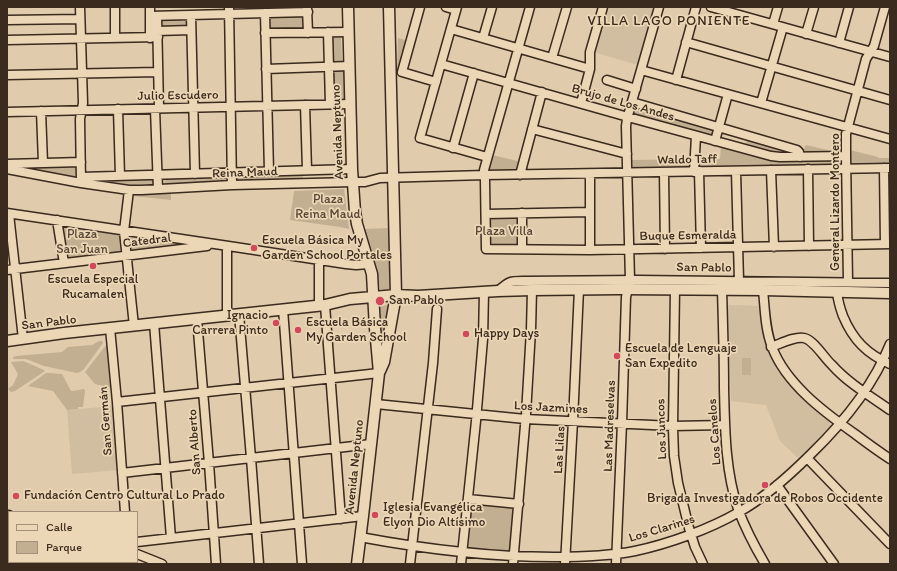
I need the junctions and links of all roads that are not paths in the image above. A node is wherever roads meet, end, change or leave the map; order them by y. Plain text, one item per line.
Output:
1 (80, 7) edge
2 (115, 7) edge
3 (150, 7) edge
4 (348, 7) edge
5 (389, 7) edge
6 (420, 7) edge
7 (446, 7) edge
8 (492, 7) edge
9 (530, 7) edge
10 (566, 7) edge
11 (603, 7) edge
12 (659, 7) edge
13 (696, 7) edge
14 (711, 7) edge
15 (778, 7) edge
16 (814, 7) edge
17 (849, 7) edge
18 (885, 7) edge
19 (457, 8) edge
20 (307, 10) edge
21 (229, 11) edge
22 (741, 11) edge
23 (265, 13) junction
24 (191, 15) junction
25 (153, 16) junction
26 (80, 19) junction
27 (7, 20) edge
28 (773, 24) junction
29 (783, 27) junction
30 (451, 29) junction
31 (192, 30) junction
32 (328, 32) junction
33 (348, 32) junction
34 (266, 33) junction
35 (308, 33) junction
36 (806, 34) junction
37 (155, 35) junction
38 (115, 38) junction
39 (483, 38) junction
40 (81, 39) junction
41 (7, 40) edge
42 (686, 42) junction
43 (839, 43) junction
44 (518, 48) junction
45 (870, 52) junction
46 (890, 57) edge
47 (552, 58) junction
48 (441, 64) junction
49 (349, 66) junction
50 (772, 66) junction
51 (329, 67) junction
52 (266, 68) junction
53 (590, 69) junction
54 (642, 70) junction
55 (158, 72) junction
56 (474, 73) junction
57 (82, 74) junction
58 (7, 75) edge
59 (607, 80) dead end
60 (676, 80) junction
61 (436, 82) junction
62 (508, 83) junction
63 (636, 89) junction
64 (858, 91) junction
65 (542, 92) junction
66 (728, 94) junction
67 (890, 100) edge
68 (632, 102) junction
69 (761, 103) junction
70 (330, 104) junction
71 (350, 104) junction
72 (581, 104) junction
73 (305, 105) junction
74 (267, 106) junction
75 (230, 107) junction
76 (157, 108) junction
77 (193, 108) junction
78 (118, 109) junction
79 (81, 110) junction
80 (41, 111) junction
81 (7, 112) edge
82 (628, 117) junction
83 (719, 127) junction
84 (848, 127) junction
85 (532, 129) junction
86 (696, 136) junction
87 (890, 139) edge
88 (715, 141) junction
89 (453, 148) junction
90 (627, 154) junction
91 (846, 156) junction
92 (487, 157) junction
93 (800, 157) junction
94 (81, 162) junction
95 (43, 163) junction
96 (7, 164) edge
97 (846, 168) junction
98 (887, 168) edge
99 (7, 169) edge
100 (352, 169) junction
101 (808, 169) junction
102 (307, 170) junction
103 (772, 170) junction
104 (736, 171) junction
105 (232, 172) junction
106 (269, 172) junction
107 (664, 172) junction
108 (696, 172) junction
109 (628, 173) junction
110 (195, 174) junction
111 (590, 174) junction
112 (158, 175) junction
113 (484, 175) junction
114 (520, 175) junction
115 (120, 176) junction
116 (393, 178) junction
117 (81, 180) junction
118 (353, 182) junction
119 (232, 185) junction
120 (129, 190) junction
121 (158, 190) junction
122 (590, 212) junction
123 (8, 214) edge
124 (486, 214) junction
125 (522, 214) junction
126 (57, 220) junction
127 (124, 231) junction
128 (218, 244) junction
129 (887, 244) edge
130 (848, 245) junction
131 (227, 246) junction
132 (809, 246) junction
133 (774, 247) junction
134 (701, 248) junction
135 (738, 248) junction
136 (522, 249) junction
137 (665, 249) junction
138 (590, 250) junction
139 (629, 250) junction
140 (126, 256) junction
141 (318, 260) junction
142 (64, 263) junction
143 (369, 264) junction
144 (11, 269) edge
145 (739, 281) junction
146 (848, 282) junction
147 (890, 283) edge
148 (629, 285) junction
149 (579, 289) junction
150 (674, 289) junction
151 (532, 290) junction
152 (722, 290) junction
153 (763, 290) junction
154 (498, 291) junction
155 (484, 292) junction
156 (837, 292) junction
157 (890, 293) edge
158 (396, 298) junction
159 (373, 300) junction
160 (326, 304) junction
161 (283, 309) junction
162 (438, 309) dead end
163 (239, 314) junction
164 (226, 315) junction
165 (197, 319) junction
166 (154, 323) junction
167 (134, 326) junction
168 (110, 328) junction
169 (23, 339) junction
170 (7, 341) edge
171 (890, 344) edge
172 (772, 346) junction
173 (886, 363) edge
174 (379, 373) junction
175 (330, 378) junction
176 (289, 382) junction
177 (245, 387) junction
178 (203, 392) junction
179 (864, 392) junction
180 (160, 397) junction
181 (117, 402) junction
182 (376, 404) junction
183 (428, 409) junction
184 (890, 410) edge
185 (477, 414) junction
186 (526, 418) junction
187 (574, 421) junction
188 (622, 423) junction
189 (840, 424) junction
190 (725, 425) junction
191 (673, 426) junction
192 (371, 444) junction
193 (335, 448) junction
194 (294, 453) junction
195 (251, 458) junction
196 (807, 458) junction
197 (890, 459) edge
198 (209, 463) junction
199 (165, 468) junction
200 (122, 473) junction
201 (777, 485) junction
202 (468, 499) junction
203 (519, 504) junction
204 (125, 511) edge
205 (739, 512) junction
206 (363, 516) junction
207 (341, 519) junction
208 (299, 523) junction
209 (256, 528) junction
210 (214, 533) junction
211 (690, 534) junction
212 (360, 537) junction
213 (171, 538) junction
214 (138, 542) edge
215 (890, 544) edge
216 (412, 546) junction
217 (462, 552) junction
218 (617, 553) junction
219 (138, 554) edge
220 (514, 560) edge
221 (565, 560) edge
222 (162, 564) edge
223 (216, 564) edge
224 (259, 564) edge
225 (302, 564) edge
226 (357, 564) edge
227 (410, 564) edge
228 (461, 564) edge
229 (616, 564) edge
230 (703, 564) edge
231 (765, 564) edge
232 (834, 564) edge

1 - 26 street
2 - 38 street
3 - 25 street
4 - 33 main road, Avenida Neptuno
5 - 116 main road, Avenida Neptuno
6 - 61 street
7 - 19 street
8 - 39 street
9 - 44 street
10 - 47 street
11 - 53 street
12 - 54 street, Las Madreselvas
13 - 42 street
14 - 22 street
15 - 28 street
16 - 36 street
17 - 43 street
18 - 45 street, General Lizardo Montero
19 - 30 street
20 - 23 street
20 - 35 street
21 - 23 street
21 - 24 street
21 - 75 street
22 - 28 street
23 - 34 street
24 - 25 street
24 - 31 street
25 - 37 street
26 - 27 street
26 - 40 street
28 - 29 street
29 - 36 street
29 - 50 street
30 - 39 street
30 - 48 street
31 - 37 street
31 - 77 street
32 - 33 street
32 - 35 street
32 - 51 street
33 - 49 main road, Avenida Neptuno
34 - 35 street
34 - 52 street
36 - 43 street
37 - 38 street
37 - 55 street
38 - 40 street
39 - 44 street
40 - 41 street
40 - 57 street
42 - 50 street
42 - 60 street
43 - 45 street
44 - 47 street
44 - 62 street
45 - 46 street
45 - 64 street, General Lizardo Montero
47 - 53 street
48 - 56 street, Brujo de Los Andes
48 - 61 street
49 - 51 street
49 - 71 main road, Avenida Neptuno
50 - 64 street
50 - 69 street
51 - 52 street
51 - 70 street
52 - 74 street
53 - 72 street
54 - 60 street
54 - 63 street, Las Madreselvas
55 - 57 street
55 - 76 street
56 - 62 street, Brujo de Los Andes
56 - 89 street
57 - 58 street
57 - 79 street
59 - 63 street
60 - 66 street
61 - 89 street
62 - 65 street, Brujo de Los Andes
62 - 92 street
63 - 68 street, Las Madreselvas
64 - 67 street
64 - 84 street, General Lizardo Montero
65 - 72 street, Brujo de Los Andes
65 - 85 street
66 - 69 street
66 - 83 street
68 - 82 street, Las Madreselvas
68 - 83 street, Brujo de Los Andes
69 - 84 street
70 - 71 street, Julio Escudero
70 - 73 street, Julio Escudero
71 - 100 main road, Avenida Neptuno
72 - 82 street, Brujo de Los Andes
73 - 74 street, Julio Escudero
73 - 102 street
74 - 75 street, Julio Escudero
74 - 106 street
75 - 77 street, Julio Escudero
75 - 105 street
76 - 77 street, Julio Escudero
76 - 78 street, Julio Escudero
76 - 112 street
77 - 110 street
78 - 79 street, Julio Escudero
78 - 115 street
79 - 80 street, Julio Escudero
79 - 94 street
80 - 81 street, Julio Escudero
80 - 95 street
82 - 86 street, Brujo de Los Andes
82 - 90 street, Las Madreselvas
83 - 88 street
83 - 93 street, Brujo de Los Andes
84 - 87 street
84 - 91 street, General Lizardo Montero
85 - 90 street
85 - 114 street
86 - 88 street, Brujo de Los Andes
86 - 108 street
88 - 93 street, Brujo de Los Andes
89 - 92 street
90 - 109 street, Las Madreselvas
91 - 93 street, Brujo de Los Andes
91 - 97 street, General Lizardo Montero
92 - 113 street
94 - 95 street
94 - 117 street
95 - 96 street
97 - 98 street, Waldo Taff
97 - 101 street, Waldo Taff
97 - 130 street, General Lizardo Montero
98 - 129 street
99 - 117 street, Reina Maud
100 - 102 street, Reina Maud
100 - 118 main road, Avenida Neptuno
101 - 103 street, Waldo Taff
101 - 132 street
102 - 106 street, Reina Maud
103 - 104 street, Waldo Taff
103 - 133 street
104 - 108 street, Waldo Taff
104 - 135 street
105 - 106 street, Reina Maud
105 - 110 street, Reina Maud
105 - 119 street
107 - 108 street, Waldo Taff
107 - 109 street, Waldo Taff
107 - 137 street
108 - 134 street
109 - 111 street, Waldo Taff
109 - 139 street, Las Madreselvas
110 - 112 street, Reina Maud
111 - 114 street, Waldo Taff
111 - 122 street
112 - 115 street, Reina Maud
112 - 121 street
113 - 114 street, Waldo Taff
113 - 116 street, Reina Maud
113 - 124 street
115 - 117 street, Reina Maud
116 - 118 street, Reina Maud
116 - 158 main road, Avenida Neptuno
117 - 120 street, Reina Maud
118 - 119 street, Reina Maud
118 - 143 main road, Avenida Neptuno
119 - 121 street, Reina Maud
120 - 121 street, Reina Maud
120 - 127 street
122 - 125 street
122 - 138 street
123 - 126 street
123 - 144 street
124 - 125 street
124 - 136 street, Buque Esmeralda
125 - 136 street
126 - 127 street
126 - 142 street
127 - 128 street
127 - 140 street
128 - 131 street
128 - 140 street, Catedral
129 - 130 street, Buque Esmeralda
130 - 132 street, Buque Esmeralda
130 - 146 street, General Lizardo Montero
131 - 141 street
131 - 164 street
132 - 133 street, Buque Esmeralda
133 - 135 street, Buque Esmeralda
134 - 135 street, Buque Esmeralda
134 - 137 street, Buque Esmeralda
135 - 145 street
136 - 138 street, Buque Esmeralda
137 - 139 street, Buque Esmeralda
138 - 139 street, Buque Esmeralda
139 - 148 street, Las Madreselvas
140 - 142 street, Catedral
140 - 167 street
141 - 143 street
141 - 160 street
142 - 144 street, Catedral
143 - 159 main road, Avenida Neptuno
144 - 169 street
145 - 146 street, San Pablo
145 - 148 street, San Pablo
146 - 147 street, San Pablo
148 - 149 main road, San Pablo
148 - 150 main road, San Pablo
148 - 154 street, San Pablo
148 - 188 street, Las Madreselvas
149 - 151 main road, San Pablo
149 - 187 street, Las Lilas
150 - 152 main road, San Pablo
150 - 191 street, Los Juncos
151 - 154 main road, San Pablo
151 - 186 street
152 - 153 main road, San Pablo
152 - 190 street, Los Canelos
153 - 156 main road, San Pablo
153 - 172 street
154 - 155 main road, San Pablo
155 - 158 main road, San Pablo
155 - 185 street
156 - 157 main road, San Pablo
156 - 173 street
158 - 159 main road, San Pablo
158 - 174 main road, Avenida Neptuno
159 - 160 main road, San Pablo
159 - 174 main road, Avenida Neptuno
160 - 161 main road, San Pablo
160 - 175 street
161 - 163 main road, San Pablo
161 - 176 street
162 - 183 street
163 - 164 main road, San Pablo
163 - 177 street
164 - 165 main road, San Pablo
165 - 166 main road, San Pablo
165 - 178 street, San Alberto
166 - 167 main road, San Pablo
166 - 180 street
167 - 168 main road, San Pablo
168 - 169 main road, San Pablo
168 - 181 street, San Germán
169 - 170 main road, San Pablo
171 - 173 street, Los Clarines
172 - 179 street
172 - 189 street
173 - 179 street, Los Clarines
174 - 175 street
174 - 182 main road, Avenida Neptuno
175 - 176 street
175 - 193 street
176 - 177 street
176 - 194 street
177 - 178 street
177 - 195 street
178 - 180 street
178 - 198 street, San Alberto
179 - 184 street
179 - 189 street, Los Clarines
180 - 181 street
180 - 199 street
181 - 200 street, San Germán
182 - 183 street, Los Jazmines
182 - 192 main road, Avenida Neptuno
183 - 185 street, Los Jazmines
183 - 216 street
185 - 186 street, Los Jazmines
185 - 202 street
186 - 187 street, Los Jazmines
186 - 203 street
187 - 188 street, Los Jazmines
187 - 221 street, Las Lilas
188 - 191 street, Los Jazmines
188 - 218 street, Las Madreselvas
189 - 196 street, Los Clarines
189 - 197 street
190 - 191 street, Los Jazmines
190 - 205 street, Los Canelos
191 - 211 street, Los Juncos
192 - 193 street
192 - 206 main road, Avenida Neptuno
193 - 194 street
193 - 207 street
194 - 195 street
194 - 208 street
195 - 198 street
195 - 209 street
196 - 201 street, Los Clarines
196 - 215 street
198 - 199 street
198 - 210 street, San Alberto
199 - 200 street
199 - 213 street
200 - 204 street, San Germán
201 - 205 street, Los Clarines
201 - 232 street
202 - 203 street
202 - 217 street
203 - 220 street
205 - 211 street, Los Clarines
205 - 231 street, Los Canelos
206 - 207 street
206 - 212 main road, Avenida Neptuno
207 - 208 street
208 - 209 street
208 - 225 street
209 - 210 street
209 - 224 street
210 - 213 street
210 - 223 street, San Alberto
211 - 218 street, Los Clarines
211 - 230 street, Los Juncos
212 - 216 street, Los Clarines
212 - 226 main road, Avenida Neptuno
213 - 214 street
216 - 217 street, Los Clarines
216 - 227 street
217 - 220 street, Los Clarines
217 - 228 street
218 - 221 street, Los Clarines
218 - 229 street, Las Madreselvas
219 - 222 street
220 - 221 street, Los Clarines

